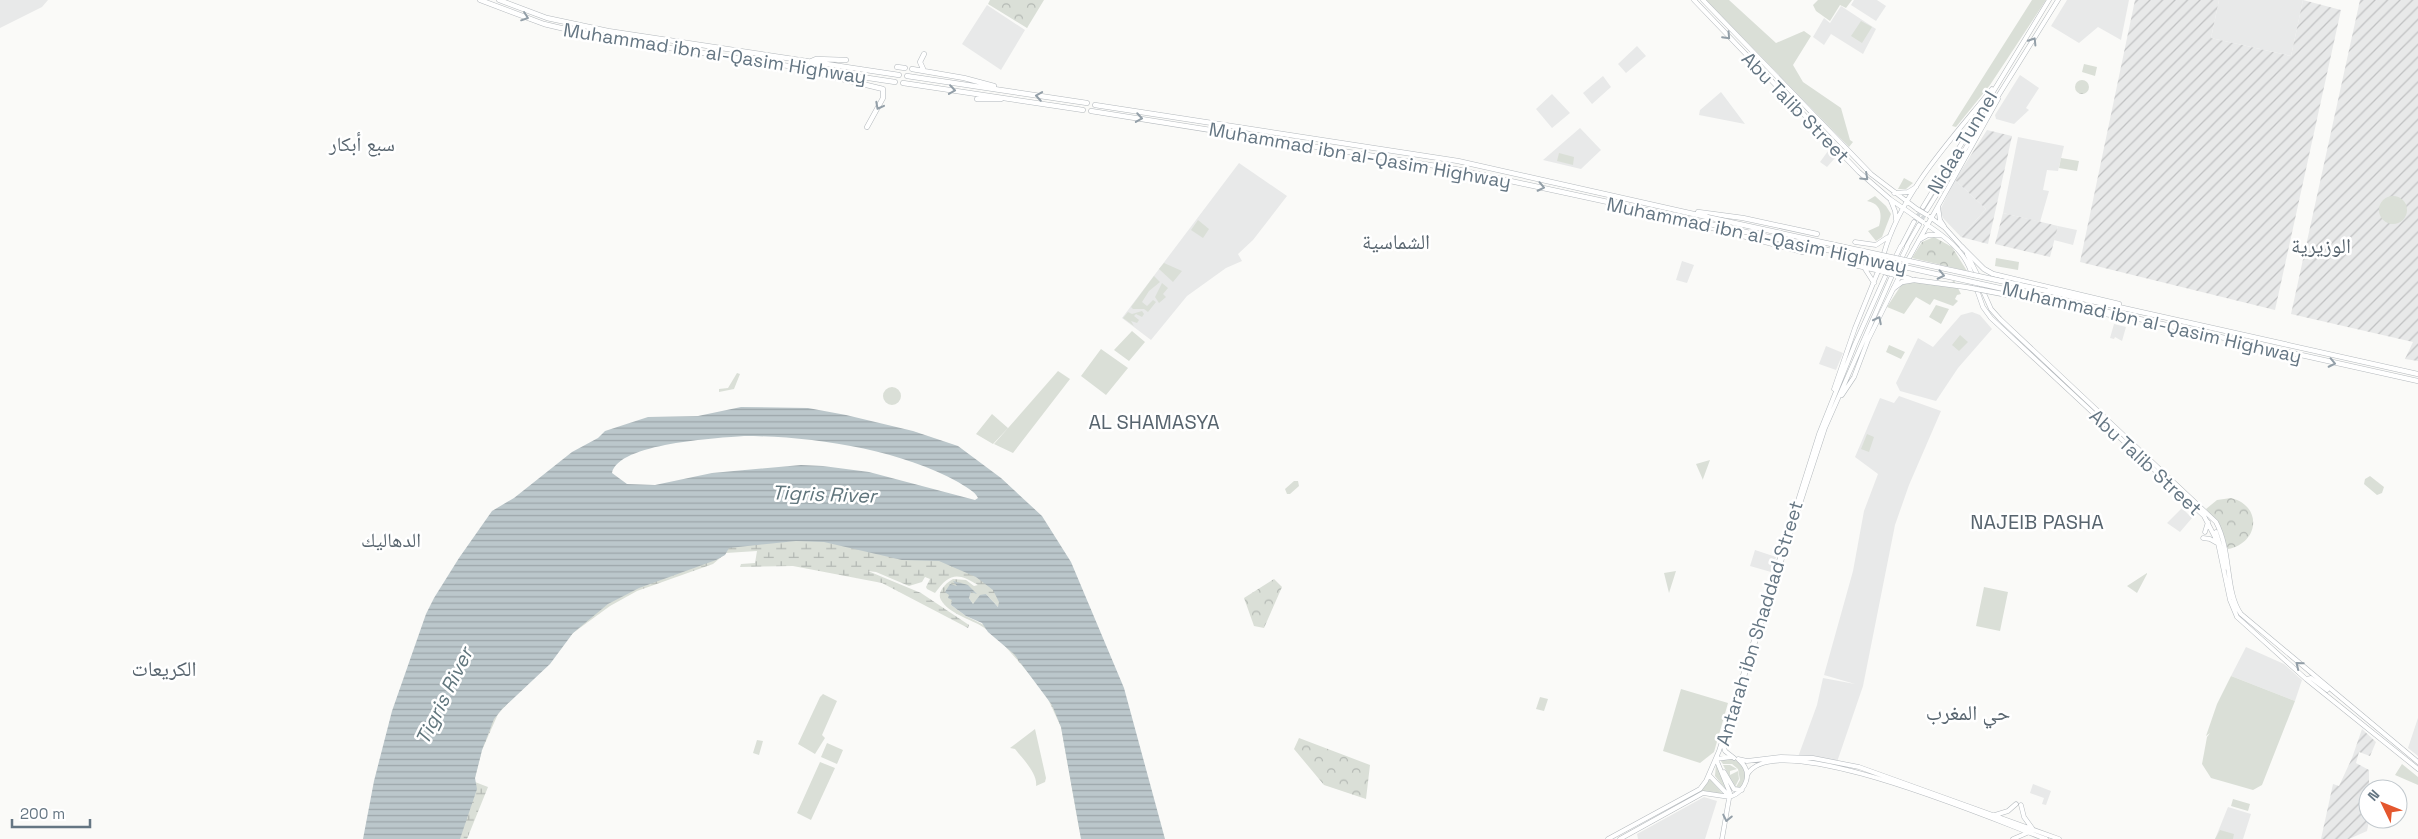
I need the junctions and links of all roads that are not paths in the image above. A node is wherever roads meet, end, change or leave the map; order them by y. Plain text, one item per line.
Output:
1 (480, 0) edge
2 (499, 0) edge
3 (1694, 0) edge
4 (1703, 0) edge
5 (2049, 0) edge
6 (2058, 0) edge
7 (924, 54) dead end
8 (846, 60) dead end
9 (809, 62) junction
10 (786, 66) junction
11 (897, 67) dead end
12 (905, 68) dead end
13 (912, 69) dead end
14 (924, 71) junction
15 (899, 75) dead end
16 (907, 76) dead end
17 (2001, 78) junction
18 (2007, 81) junction
19 (895, 82) dead end
20 (903, 83) dead end
21 (1012, 91) junction
22 (977, 99) dead end
23 (1020, 100) junction
24 (1087, 104) dead end
25 (1095, 104) dead end
26 (1084, 110) dead end
27 (1091, 111) dead end
28 (867, 128) dead end
29 (1921, 182) junction
30 (1893, 192) junction
31 (1890, 198) junction
32 (1940, 201) junction
33 (1907, 202) junction
34 (1922, 207) tunnel mouth
35 (1673, 208) junction
36 (1904, 208) junction
37 (1928, 214) junction
38 (1669, 215) junction
39 (1896, 220) junction
40 (1914, 222) tunnel mouth
41 (1925, 223) junction
42 (1919, 225) tunnel mouth
43 (1945, 228) junction
44 (1817, 234) dead end
45 (1889, 235) junction
46 (1943, 236) junction
47 (1855, 242) dead end
48 (1962, 247) junction
49 (1914, 248) junction
50 (1802, 252) dead end
51 (1884, 253) dead end
52 (1896, 256) dead end
53 (1902, 257) dead end
54 (1909, 258) dead end
55 (1849, 264) dead end
56 (1881, 264) dead end
57 (1861, 267) junction
58 (1903, 269) dead end
59 (1971, 272) dead end
60 (1882, 273) junction
61 (1895, 274) junction
62 (1977, 274) dead end
63 (1914, 280) junction
64 (1874, 284) junction
65 (1976, 287) dead end
66 (1894, 288) junction
67 (1982, 288) dead end
68 (2044, 300) junction
69 (2129, 309) junction
70 (2418, 374) edge
71 (2418, 381) edge
72 (1831, 409) junction
73 (2208, 522) junction
74 (2216, 522) junction
75 (2214, 531) junction
76 (2205, 532) dead end
77 (2203, 538) dead end
78 (2218, 543) junction
79 (2230, 575) junction
80 (2306, 679) junction
81 (2334, 693) junction
82 (2342, 700) junction
83 (2339, 704) junction
84 (1716, 759) junction
85 (1736, 759) junction
86 (2418, 762) edge
87 (1720, 767) junction
88 (2418, 770) edge
89 (1709, 774) junction
90 (1747, 775) junction
91 (1742, 790) junction
92 (1730, 797) junction
93 (1994, 815) junction
94 (2034, 830) junction
95 (2028, 833) junction
96 (1608, 839) edge
97 (1620, 839) edge
98 (1722, 839) edge
99 (2013, 839) edge
100 (2046, 839) edge
101 (2059, 839) edge

1 -> 10 highway, Muhammad ibn al-Qasim Highway
2 - 9 highway, Muhammad ibn al-Qasim Highway
3 -> 31 main road, Abu Talib Street
4 - 30 main road, Abu Talib Street
5 - 17 main road
18 -> 6 main road
7 - 14 highway
8 - 9 highway
9 - 15 highway, Muhammad ibn al-Qasim Highway
10 - 19 highway, Muhammad ibn al-Qasim Highway
10 -> 28 highway
11 - 12 highway
13 - 14 highway
14 - 21 highway
16 - 21 highway
17 - 29 main road
17 - 34 main road, Nidaa Tunnel
18 - 32 main road
18 - 37 main road, Nidaa Tunnel
20 -> 23 highway
24 -> 21 highway
22 - 23 highway
23 - 26 highway
25 - 35 highway, Muhammad ibn al-Qasim Highway
27 -> 38 highway, Muhammad ibn al-Qasim Highway
29 - 30 main road
29 - 33 main road
30 - 33 main road, Abu Talib Street
31 - 36 main road, Abu Talib Street
31 - 39 main road
32 - 37 main road
32 - 43 main road
33 - 36 main road
33 - 37 main road, Abu Talib Street, bridge
35 - 44 highway
35 - 69 highway, Muhammad ibn al-Qasim Highway, bridge
36 - 39 main road
36 - 41 main road, Abu Talib Street, bridge
37 - 41 main road
37 - 43 main road
38 - 50 highway
38 -> 68 highway, Muhammad ibn al-Qasim Highway, bridge
39 - 45 main road
40 - 52 main road
41 - 46 main road
41 - 49 main road
42 - 53 main road
43 - 48 main road
45 - 47 main road
45 - 51 main road
46 - 49 main road
46 - 59 main road
48 - 62 main road
48 - 69 highway
49 - 54 main road
55 - 57 main road
56 - 60 main road
57 - 60 main road
57 - 64 main road
58 - 61 main road
60 - 61 main road, bridge
60 - 64 main road
60 - 72 main road
61 - 63 highway
61 - 66 main road
61 - 72 main road
63 - 66 highway
63 - 68 highway, bridge
64 - 72 main road
65 - 73 main road, Abu Talib Street
72 -> 66 main road
67 - 74 main road, Abu Talib Street
68 -> 71 highway, Muhammad ibn al-Qasim Highway
69 - 70 highway, Muhammad ibn al-Qasim Highway
72 - 84 main road, Antarah ibn Shaddad Street
72 - 85 main road, Antarah ibn Shaddad Street
73 - 75 main road, Abu Talib Street
73 - 76 main road
74 - 75 main road
74 - 79 main road, Abu Talib Street
75 - 78 main road, Abu Talib Street
75 - 79 main road
77 - 78 main road
78 - 80 main road, Abu Talib Street
81 -> 79 main road, Abu Talib Street
80 - 81 main road
80 - 83 main road, Abu Talib Street
81 - 82 main road, Abu Talib Street
82 - 83 main road
82 - 86 main road, Abu Talib Street
83 - 88 main road, Abu Talib Street
84 - 85 main road
84 - 87 main road, Antarah ibn Shaddad Street
84 - 89 main road
85 - 90 main road
85 - 93 main road
87 - 91 main road
87 - 92 main road, Antarah ibn Shaddad Street
89 - 92 main road
89 - 96 main road
90 - 91 main road
90 - 95 main road
91 - 92 main road
92 - 97 main road
92 -> 98 main road, Antarah ibn Shaddad Street
93 - 94 main road
93 - 94 main road
94 - 101 main road
95 - 99 main road
95 - 100 main road

